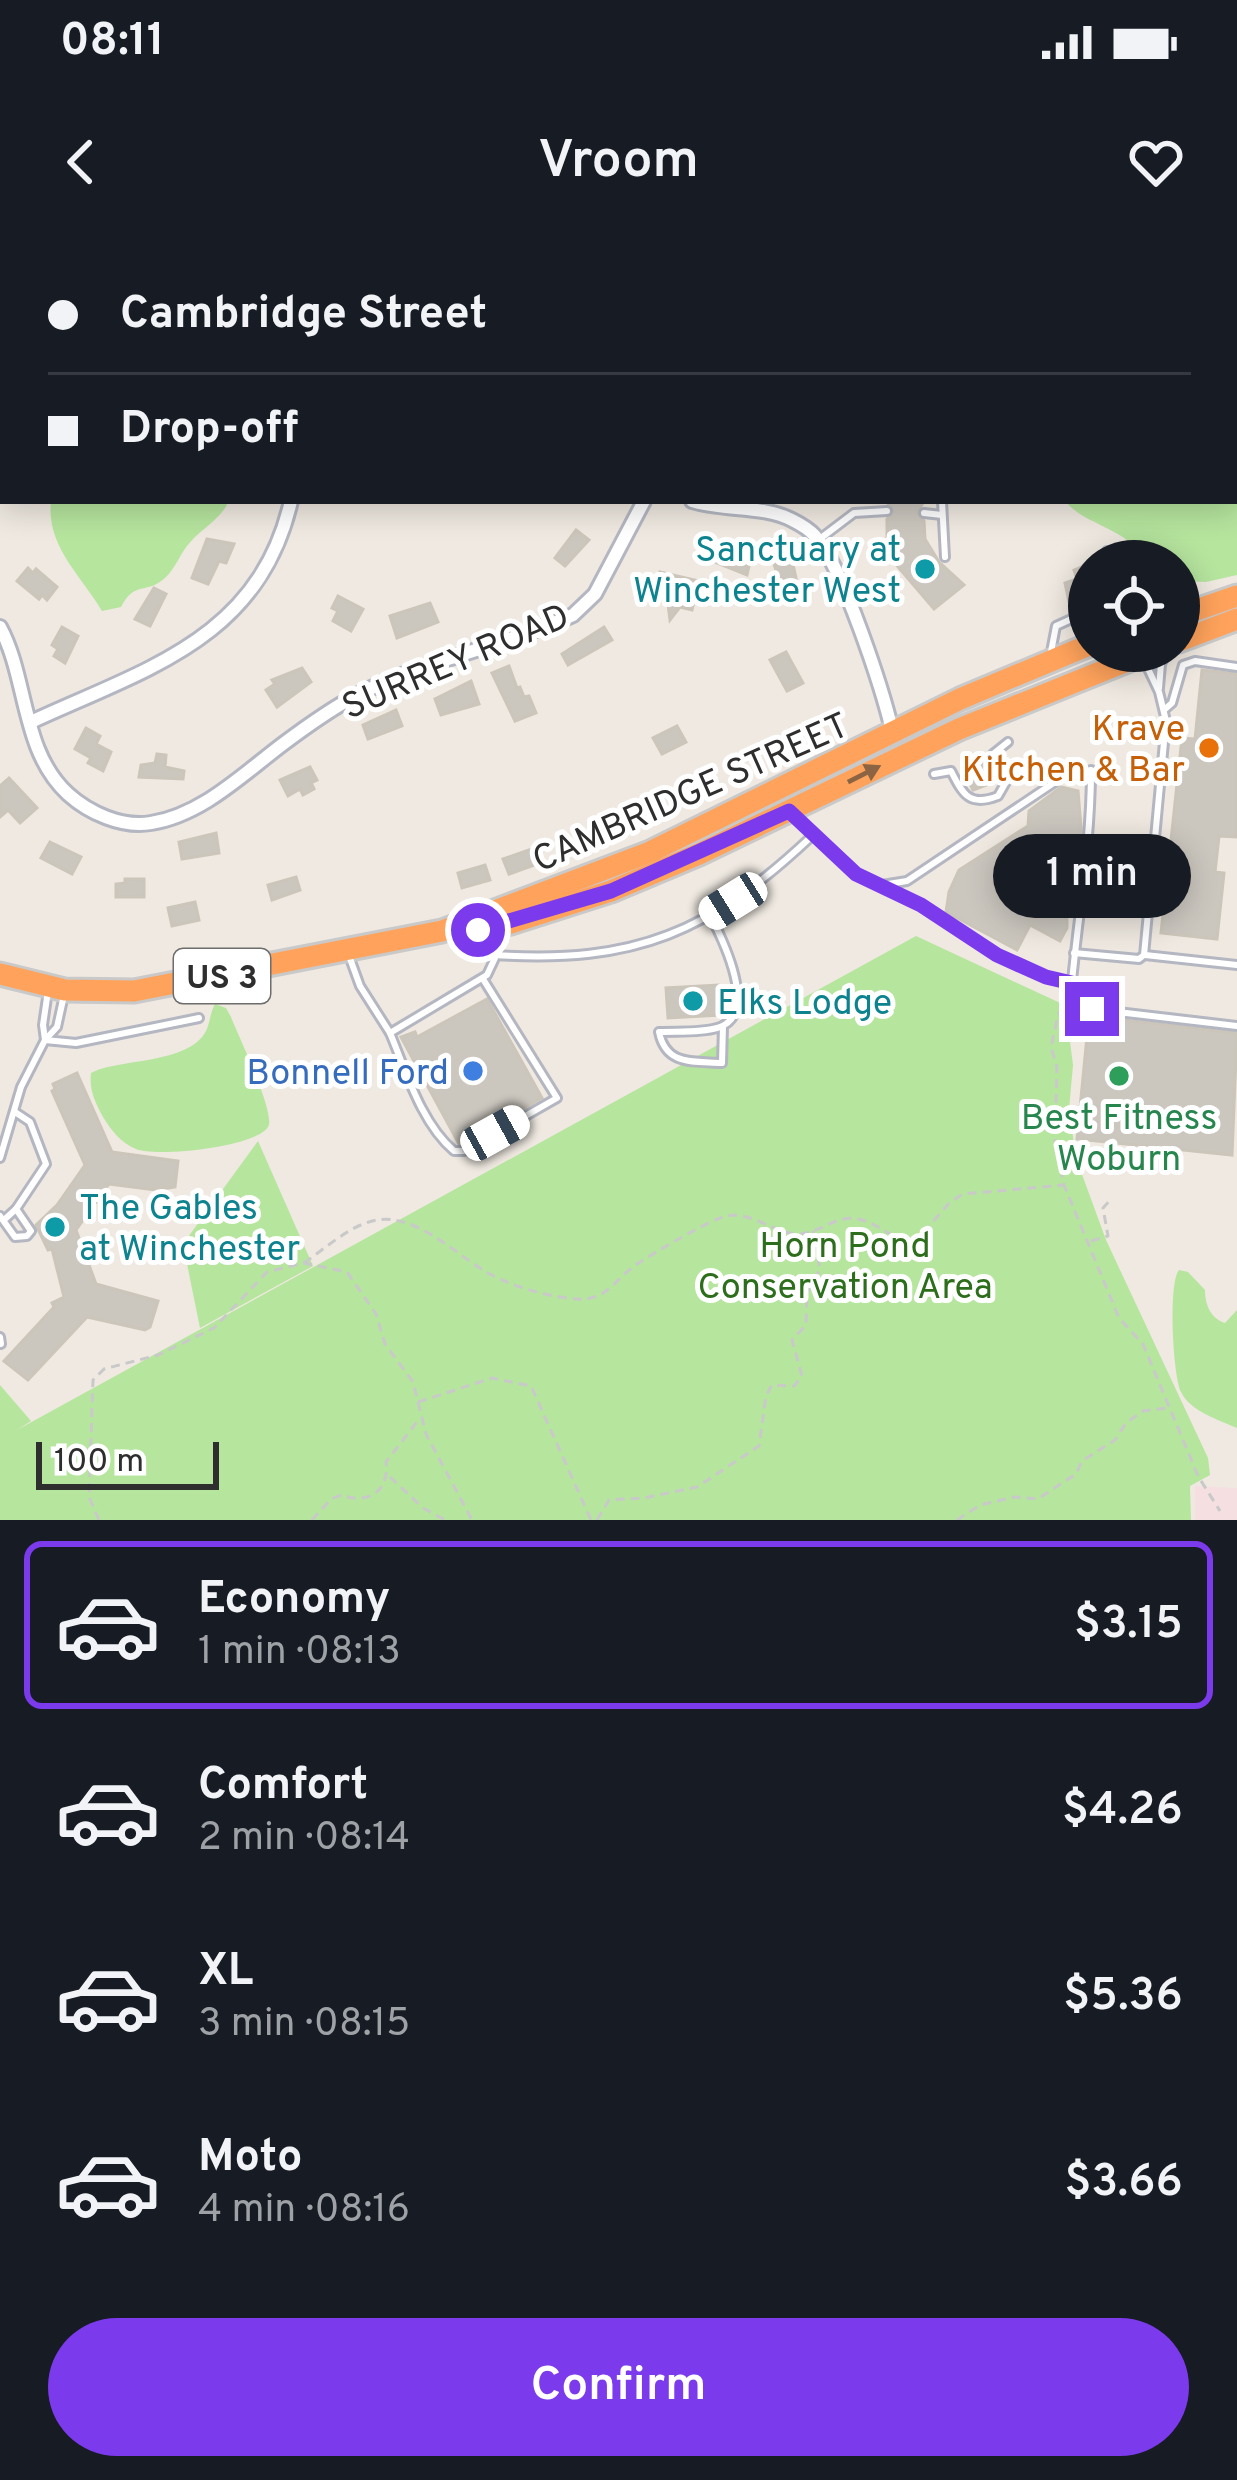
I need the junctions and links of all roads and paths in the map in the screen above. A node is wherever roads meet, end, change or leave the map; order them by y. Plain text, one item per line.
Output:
1 (290, 504) edge
2 (642, 504) edge
3 (704, 504) edge
4 (942, 504) edge
5 (778, 507) edge
6 (887, 511) dead end
7 (924, 513) dead end
8 (942, 515) junction
9 (818, 541) junction
10 (945, 557) dead end
11 (1237, 596) edge
12 (1200, 609) edge
13 (1237, 620) edge
14 (1068, 621) edge
15 (0, 626) edge
16 (1200, 635) edge
17 (1068, 653) edge
18 (1051, 659) junction
19 (1237, 667) edge
20 (1096, 672) edge
21 (1152, 672) edge
22 (1160, 672) edge
23 (1159, 692) junction
24 (884, 697) junction
25 (960, 699) junction
26 (1164, 709) junction
27 (31, 722) junction
28 (893, 734) junction
29 (1008, 742) dead end
30 (934, 774) dead end
31 (778, 790) junction
32 (789, 811) junction
33 (812, 836) junction
34 (878, 885) junction
35 (710, 915) junction
36 (487, 928) junction
37 (442, 931) junction
38 (347, 950) junction
39 (1074, 953) junction
40 (495, 955) junction
41 (1144, 955) junction
42 (1237, 965) edge
43 (0, 974) edge
44 (483, 979) junction
45 (1075, 985) junction
46 (57, 989) junction
47 (199, 1018) dead end
48 (723, 1026) junction
49 (1237, 1026) edge
50 (390, 1033) junction
51 (45, 1040) junction
52 (15, 1112) junction
53 (0, 1158) edge
54 (1064, 1185) junction
55 (1111, 1199) dead end
56 (16, 1209) junction
57 (2, 1218) edge
58 (813, 1231) junction
59 (1089, 1241) junction
60 (304, 1263) junction
61 (416, 1402) junction
62 (1168, 1407) junction
63 (421, 1417) junction
64 (388, 1476) junction
65 (1220, 1511) dead end
66 (99, 1520) edge
67 (312, 1520) edge
68 (445, 1520) edge
69 (472, 1520) edge
70 (594, 1520) edge
71 (957, 1520) edge

1 - 27 street
2 - 27 street, SURREY ROAD
3 - 5 street
4 - 8 lane
5 - 9 street
6 - 9 lane
7 - 8 lane
8 - 10 lane
9 - 24 street
11 - 12 highway
13 - 16 highway
14 - 18 lane
15 - 27 street, SURREY ROAD
17 - 18 highway, US 3
18 - 25 highway, US 3
19 - 26 lane
32 -> 20 highway, CAMBRIDGE STREET / US 3
21 - 23 lane
22 - 23 lane
23 - 26 lane
24 - 25 street
24 - 28 street
25 - 28 highway, CAMBRIDGE STREET / US 3
26 - 41 lane
28 - 31 highway, CAMBRIDGE STREET / US 3
29 - 30 lane
31 - 32 highway
31 - 37 highway, CAMBRIDGE STREET / US 3
32 - 33 lane
32 - 36 highway, CAMBRIDGE STREET / US 3
33 - 34 lane
33 - 35 lane
34 - 39 lane
34 - 45 lane
35 - 40 lane
35 - 48 lane
36 - 37 highway, CAMBRIDGE STREET / US 3
36 - 40 lane
37 - 38 highway, CAMBRIDGE STREET / US 3
38 - 46 highway, CAMBRIDGE STREET / US 3
38 - 50 lane
39 - 41 lane
39 - 45 lane
40 - 44 lane
41 - 42 lane
43 - 46 highway, CAMBRIDGE STREET / US 3
44 - 50 lane
44 - 50 lane
45 - 49 lane
45 - 54 path
46 - 51 lane
46 - 51 lane
47 - 51 lane
48 - 48 lane
51 - 52 lane
52 - 53 lane
52 - 56 lane
54 - 58 path
54 - 59 path
55 - 59 path
56 - 57 lane
56 - 57 lane
58 - 60 path
58 - 70 path
59 - 62 path
60 - 61 path
60 - 66 path
61 - 63 path
61 - 70 path
62 - 65 path
62 - 71 path
63 - 64 path
63 - 69 path
64 - 67 path
64 - 68 path

